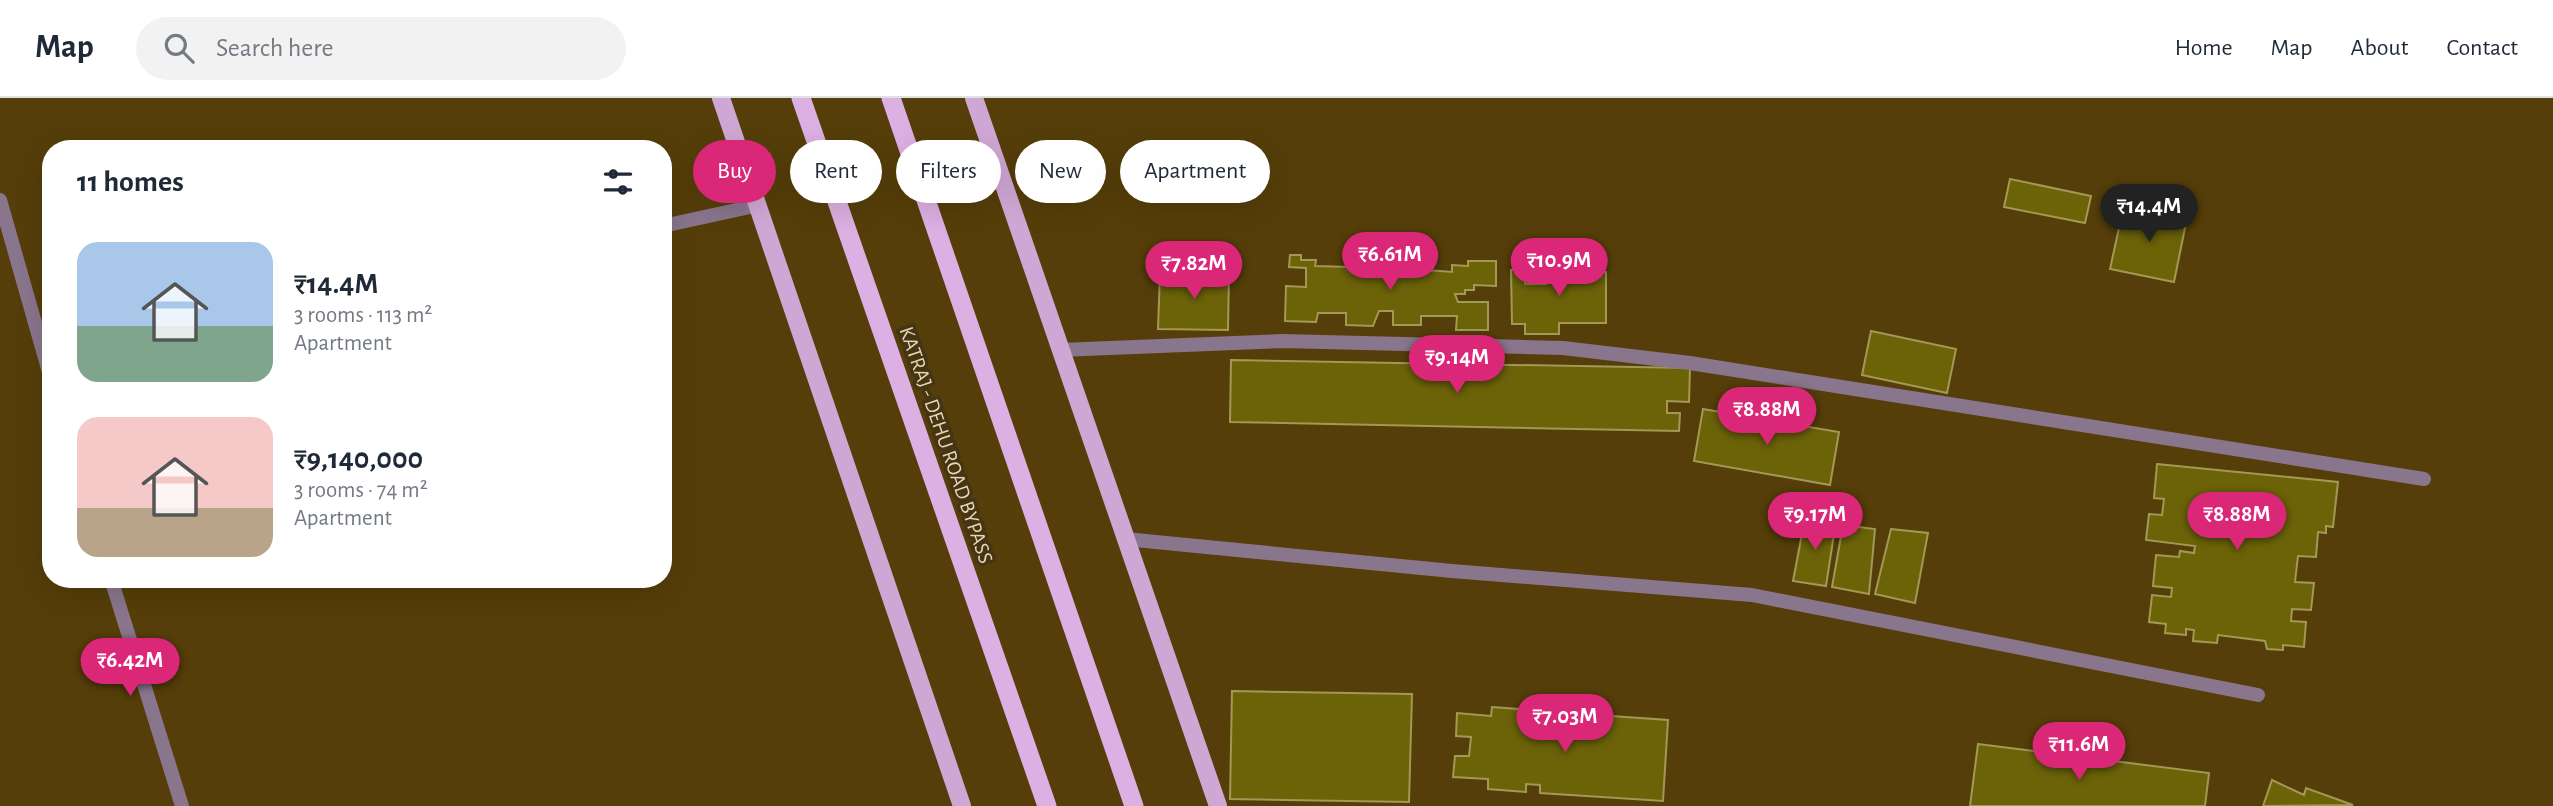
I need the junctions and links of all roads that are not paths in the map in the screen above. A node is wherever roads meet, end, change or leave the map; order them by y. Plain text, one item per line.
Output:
1 (721, 98) edge
2 (802, 98) edge
3 (891, 98) edge
4 (974, 98) edge
5 (0, 200) edge
6 (759, 205) junction
7 (672, 224) edge
8 (42, 344) edge
9 (1060, 350) junction
10 (2424, 479) dead end
11 (1125, 538) junction
12 (114, 588) edge
13 (2258, 695) dead end
14 (182, 806) edge
15 (962, 806) edge
16 (1047, 806) edge
17 (1135, 806) edge
18 (1218, 806) edge

1 - 6 main road
2 - 16 highway, KATRAJ - DEHU ROAD BYPASS
3 - 17 highway
4 - 9 main road
5 - 8 street
6 - 7 street
6 - 15 main road
9 - 10 street
9 - 11 main road
11 - 13 street
11 - 18 main road
12 - 14 street

